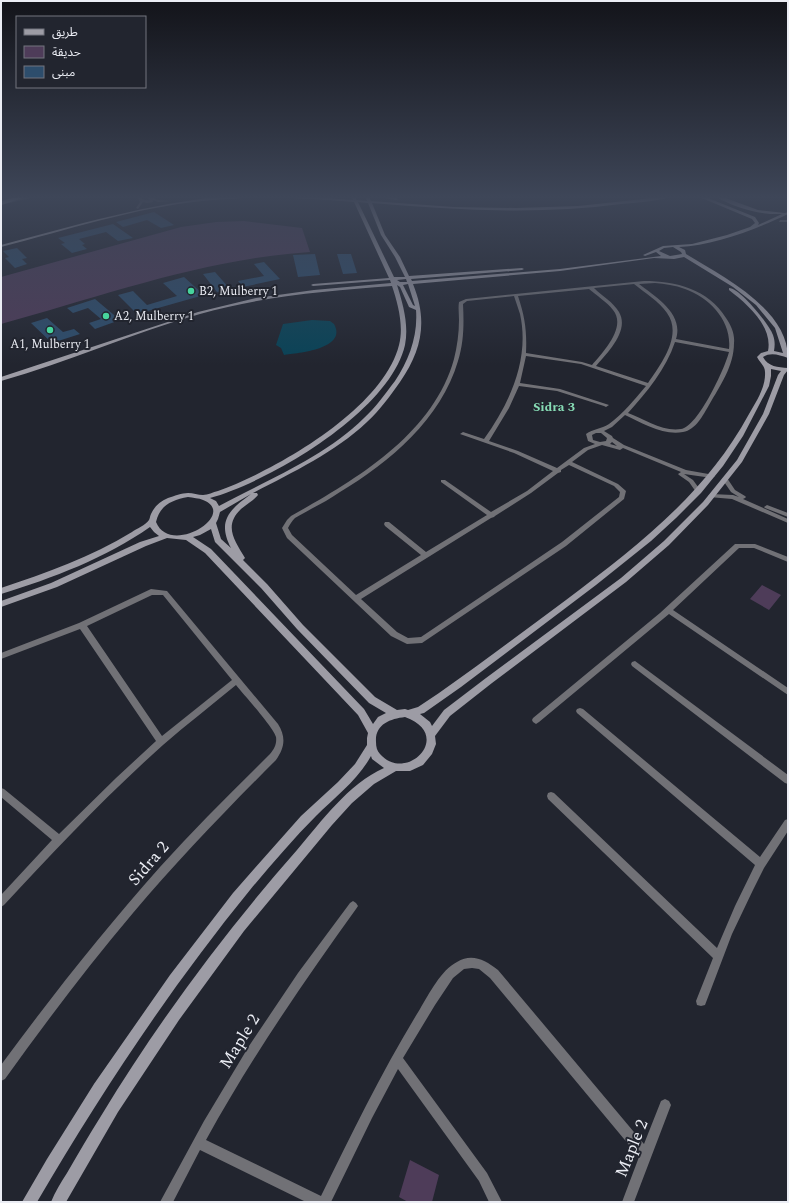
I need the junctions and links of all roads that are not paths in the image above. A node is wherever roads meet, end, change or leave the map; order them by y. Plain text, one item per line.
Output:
1 (393, 252) edge
2 (652, 252) edge
3 (659, 252) edge
4 (682, 252) edge
5 (690, 252) edge
6 (381, 253) joint
7 (684, 254) junction
8 (668, 257) junction
9 (675, 257) junction
10 (385, 262) junction
11 (401, 267) junction
12 (450, 274) junction
13 (372, 280) junction
14 (407, 280) junction
15 (445, 280) junction
16 (396, 281) junction
17 (635, 283) junction
18 (351, 288) junction
19 (591, 288) junction
20 (323, 290) junction
21 (392, 294) junction
22 (516, 295) junction
23 (415, 300) junction
24 (418, 309) junction
25 (674, 340) junction
26 (731, 352) junction
27 (771, 352) junction
28 (523, 354) junction
29 (787, 356) edge
30 (593, 366) junction
31 (767, 366) junction
32 (786, 369) edge
33 (6, 374) edge
34 (1, 380) edge
35 (518, 384) junction
36 (648, 385) junction
37 (606, 405) dead end
38 (624, 413) junction
39 (612, 426) junction
40 (599, 431) junction
41 (463, 434) dead end
42 (610, 437) junction
43 (589, 439) junction
44 (486, 441) junction
45 (602, 444) junction
46 (586, 450) junction
47 (569, 463) junction
48 (559, 471) junction
49 (712, 476) junction
50 (725, 479) junction
51 (443, 481) dead end
52 (269, 483) junction
53 (698, 491) junction
54 (711, 496) junction
55 (205, 497) junction
56 (761, 509) junction
57 (218, 510) junction
58 (788, 515) edge
59 (492, 516) junction
60 (788, 521) edge
61 (152, 522) junction
62 (213, 524) junction
63 (387, 524) dead end
64 (788, 525) edge
65 (166, 536) junction
66 (187, 537) junction
67 (426, 556) junction
68 (788, 560) edge
69 (245, 568) junction
70 (1, 591) edge
71 (356, 598) junction
72 (1, 604) edge
73 (668, 610) junction
74 (82, 625) junction
75 (1, 656) edge
76 (636, 664) dead end
77 (237, 680) junction
78 (788, 692) edge
79 (580, 711) dead end
80 (396, 714) junction
81 (409, 714) junction
82 (536, 720) dead end
83 (372, 731) junction
84 (431, 735) junction
85 (161, 742) junction
86 (371, 746) junction
87 (395, 767) junction
88 (788, 780) edge
89 (1, 792) edge
90 (551, 796) dead end
91 (788, 823) edge
92 (59, 840) junction
93 (761, 864) junction
94 (1, 902) edge
95 (353, 906) dead end
96 (718, 956) junction
97 (701, 1001) dead end
98 (397, 1059) junction
99 (1, 1075) edge
100 (665, 1105) dead end
101 (198, 1143) junction
102 (645, 1155) junction
103 (29, 1202) edge
104 (58, 1202) edge
105 (166, 1202) edge
106 (319, 1202) edge
107 (325, 1202) edge
108 (496, 1202) edge
109 (628, 1202) edge

1 - 11 street
2 - 12 street
3 - 8 street
4 - 7 street
5 - 7 street
6 - 10 street
6 - 16 street
7 - 9 street
7 - 29 street
8 - 9 street
8 - 15 street
9 - 27 street
10 - 13 street
10 - 16 street
11 - 12 street
11 - 14 street
12 - 14 street
13 - 16 street
13 - 33 street
14 - 15 street
14 - 16 street
14 - 23 street
15 - 23 street
16 - 18 street
16 - 20 street
16 - 21 street
16 - 24 street
17 - 19 street
17 - 25 street
17 - 26 street
18 - 20 street
18 - 21 street
19 - 22 street
19 - 30 street
20 - 33 street
21 - 55 street
22 - 28 street
22 - 71 street
23 - 24 street
24 - 52 street
25 - 26 street
25 - 36 street
26 - 38 street
27 - 29 street
27 - 31 street
28 - 30 street
28 - 35 street
30 - 36 street
31 - 32 street
31 - 49 street
32 - 50 street
33 - 34 street
35 - 37 street
35 - 44 street
36 - 38 street
38 - 39 street
39 - 40 street
39 - 42 street
40 - 42 street
40 - 43 street
41 - 44 street
42 - 45 street
42 - 49 street
43 - 45 street
43 - 46 street
44 - 48 street
45 - 46 street
45 - 53 street
46 - 47 street
47 - 48 street
47 - 71 street
48 - 59 street
49 - 53 street
50 - 54 street
50 - 58 street
51 - 59 street
52 - 57 street
52 - 69 street
53 - 81 street
54 - 56 street
54 - 84 street
55 - 57 street
55 - 61 street
56 - 60 street
56 - 64 street
57 - 62 street
59 - 67 street
61 - 65 street
61 - 70 street
62 - 66 street
62 - 69 street
63 - 67 street
65 - 66 street
65 - 72 street
66 - 83 street
67 - 71 street
68 - 73 street
69 - 80 street
73 - 78 street
73 - 82 street
74 - 75 street, Sidra 2
74 - 77 street, Sidra 2
74 - 85 street
76 - 88 street
77 - 85 street
77 - 99 street, Sidra 2
79 - 93 street
80 - 81 street
80 - 83 street
81 - 84 street
83 - 86 street
84 - 87 street
85 - 92 street
86 - 87 street
86 - 103 street
87 - 104 street
89 - 92 street
90 - 96 street
91 - 93 street
92 - 94 street
93 - 96 street
95 - 101 street, Maple 2
96 - 97 street
98 - 102 street
98 - 107 street
98 - 108 street
100 - 102 street, Maple 2
101 - 105 street, Maple 2
101 - 106 street
102 - 109 street, Maple 2

